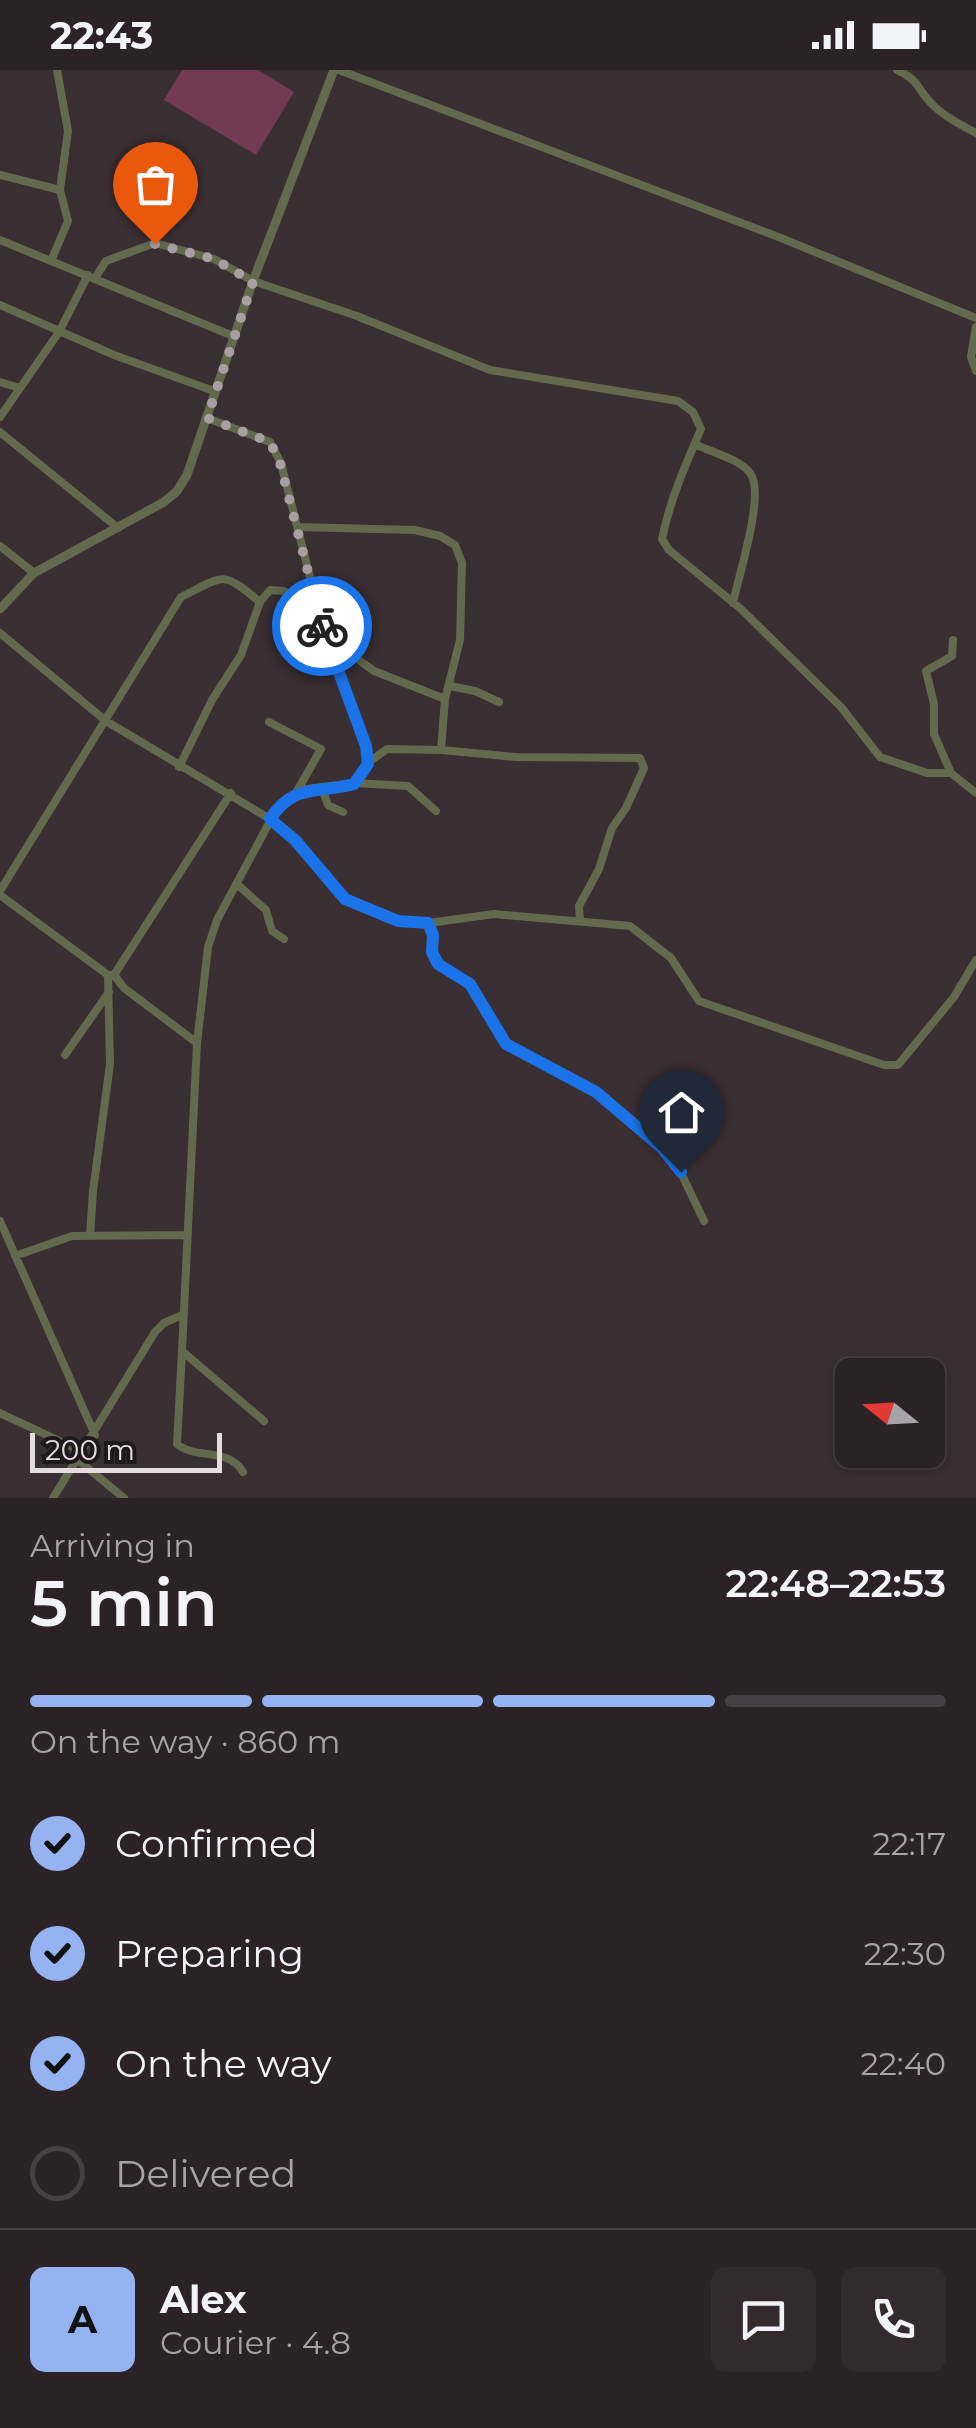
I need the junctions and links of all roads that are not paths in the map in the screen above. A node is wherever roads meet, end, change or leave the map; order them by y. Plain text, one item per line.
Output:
1 (57, 70) edge
2 (336, 70) edge
3 (897, 70) edge
4 (976, 134) edge
5 (0, 175) edge
6 (60, 190) junction
7 (0, 240) edge
8 (51, 260) junction
9 (92, 276) junction
10 (253, 282) junction
11 (0, 305) edge
12 (975, 315) edge
13 (976, 327) edge
14 (60, 332) junction
15 (233, 336) junction
16 (976, 371) edge
17 (0, 382) edge
18 (20, 388) junction
19 (214, 391) junction
20 (0, 417) edge
21 (207, 418) junction
22 (0, 432) edge
23 (695, 444) junction
24 (298, 526) junction
25 (118, 528) junction
26 (0, 546) edge
27 (34, 574) junction
28 (260, 602) junction
29 (733, 603) junction
30 (314, 606) junction
31 (0, 609) edge
32 (0, 634) edge
33 (325, 636) junction
34 (953, 640) dead end
35 (450, 686) junction
36 (445, 699) junction
37 (499, 702) dead end
38 (106, 721) junction
39 (270, 722) dead end
40 (442, 750) junction
41 (368, 764) junction
42 (180, 766) junction
43 (951, 773) junction
44 (354, 784) junction
45 (322, 788) junction
46 (232, 793) junction
47 (296, 793) junction
48 (976, 793) edge
49 (436, 811) dead end
50 (344, 812) dead end
51 (270, 819) junction
52 (238, 884) junction
53 (0, 893) edge
54 (580, 920) junction
55 (428, 923) junction
56 (284, 939) dead end
57 (976, 960) edge
58 (111, 975) junction
59 (109, 992) junction
60 (197, 1043) junction
61 (64, 1056) dead end
62 (0, 1221) edge
63 (704, 1221) dead end
64 (90, 1236) junction
65 (187, 1236) junction
66 (15, 1256) junction
67 (184, 1314) junction
68 (182, 1351) junction
69 (0, 1413) edge
70 (264, 1421) dead end
71 (94, 1435) junction
72 (81, 1456) junction
73 (243, 1472) dead end
74 (53, 1498) edge
75 (124, 1498) edge

1 - 6 street
2 - 10 street
2 - 12 street
3 - 4 street
5 - 6 street
6 - 8 street
7 - 8 street
8 - 9 street
9 - 10 street
9 - 14 street
9 - 15 street
10 - 15 street
10 - 23 street
11 - 14 street
13 - 16 street
14 - 18 street
14 - 19 street
15 - 19 street
17 - 18 street
18 - 20 street
19 - 21 street
21 - 24 street
21 - 25 street
22 - 25 street
23 - 29 street
23 - 29 street
24 - 30 street
24 - 35 street
25 - 27 street
26 - 27 street
27 - 31 street
28 - 30 street
28 - 38 street
28 - 42 street
29 - 43 street
30 - 33 street
32 - 38 street
33 - 36 street
33 - 41 street
34 - 43 street
35 - 36 street
35 - 37 street
36 - 40 street
38 - 42 street
38 - 53 street
39 - 47 street
40 - 41 street
40 - 54 street
41 - 44 street
42 - 46 street
43 - 48 street
44 - 45 street
44 - 49 street
45 - 47 street
45 - 50 street
46 - 51 street
46 - 58 street
47 - 51 street
51 - 52 street
51 - 55 street
52 - 56 street
52 - 60 street
53 - 58 street
54 - 55 street
54 - 57 street
55 - 63 street
58 - 59 street
58 - 60 street
59 - 61 street
59 - 64 street
60 - 65 street
62 - 66 street
64 - 65 street
64 - 66 street
65 - 67 street
66 - 71 street
67 - 68 street
67 - 71 street
68 - 70 street
68 - 73 street
69 - 72 street
71 - 72 street
72 - 74 street
72 - 75 street

